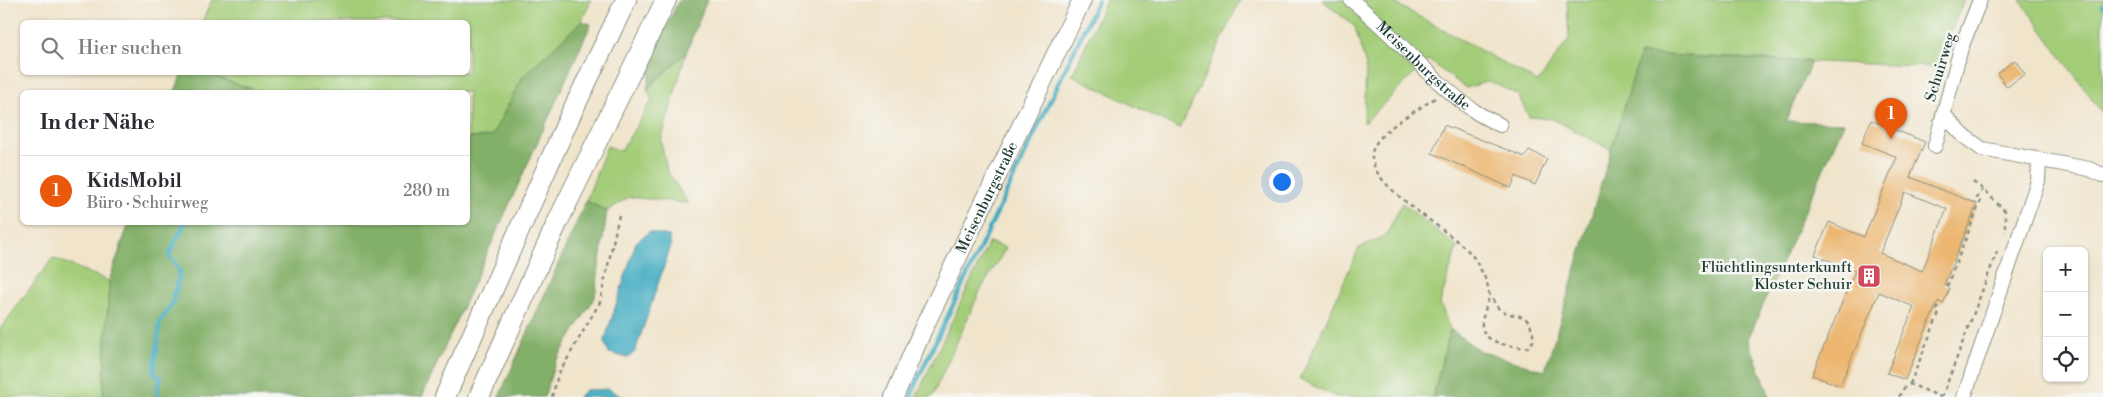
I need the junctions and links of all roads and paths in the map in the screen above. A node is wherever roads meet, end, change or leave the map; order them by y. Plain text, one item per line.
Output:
1 (626, 0) edge
2 (666, 0) edge
3 (1082, 0) edge
4 (1351, 0) edge
5 (1980, 0) edge
6 (1448, 89) junction
7 (1943, 114) junction
8 (1500, 125) dead end
9 (1935, 146) dead end
10 (2039, 161) junction
11 (2103, 175) edge
12 (1973, 182) dead end
13 (1982, 189) junction
14 (619, 214) dead end
15 (1947, 286) dead end
16 (1489, 294) junction
17 (1940, 302) dead end
18 (1910, 384) junction
19 (445, 397) edge
20 (479, 397) edge
21 (552, 397) edge
22 (894, 397) edge
23 (1899, 397) edge
24 (1942, 397) edge
25 (1964, 397) edge

1 - 19 highway
2 - 20 highway
3 - 22 main road, Meisenburgstraße
4 - 6 street, Meisenburgstraße
5 - 7 street, Schuirweg
6 - 8 street, Meisenburgstraße
6 - 16 path
7 - 9 street, Schuirweg
7 - 10 street
10 - 11 street
10 - 25 street
12 - 13 path
13 - 15 path
13 - 24 path
14 - 21 path
16 - 16 path
17 - 18 path
18 - 23 path
18 - 24 path

